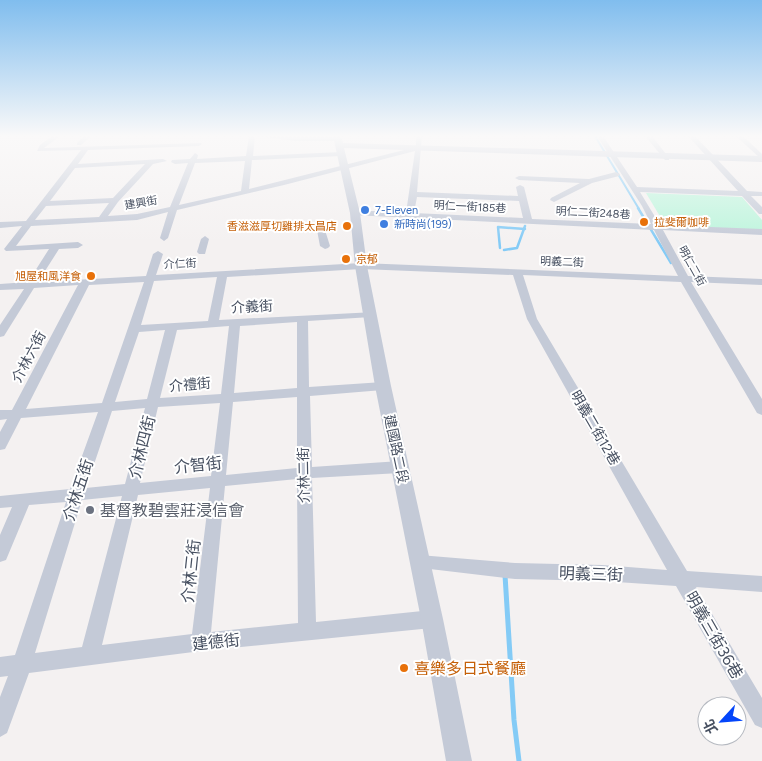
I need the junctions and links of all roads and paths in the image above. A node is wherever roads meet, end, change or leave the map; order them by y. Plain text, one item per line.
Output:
1 (70, 172) edge
2 (143, 172) edge
3 (189, 172) edge
4 (248, 172) edge
5 (288, 172) edge
6 (345, 172) edge
7 (415, 172) edge
8 (624, 172) edge
9 (724, 172) edge
10 (616, 174) dead end
11 (588, 181) junction
12 (636, 189) junction
13 (245, 191) junction
14 (744, 193) junction
15 (412, 194) junction
16 (548, 194) dead end
17 (762, 194) edge
18 (523, 199) junction
19 (115, 200) junction
20 (43, 204) junction
21 (173, 209) junction
22 (762, 212) edge
23 (355, 213) junction
24 (410, 215) junction
25 (101, 220) junction
26 (528, 221) junction
27 (28, 222) junction
28 (0, 226) edge
29 (656, 227) junction
30 (321, 230) dead end
31 (762, 232) edge
32 (164, 238) dead end
33 (206, 239) dead end
34 (78, 245) dead end
35 (56, 246) junction
36 (325, 246) dead end
37 (202, 252) dead end
38 (158, 254) dead end
39 (361, 266) junction
40 (517, 273) junction
41 (222, 275) junction
42 (150, 278) junction
43 (685, 280) junction
44 (85, 282) junction
45 (762, 282) edge
46 (32, 286) junction
47 (0, 287) edge
48 (371, 314) junction
49 (302, 319) junction
50 (213, 324) junction
51 (235, 324) junction
52 (172, 326) junction
53 (134, 329) junction
54 (0, 334) edge
55 (383, 386) junction
56 (303, 391) junction
57 (227, 397) junction
58 (153, 403) junction
59 (107, 406) junction
60 (762, 410) edge
61 (16, 414) junction
62 (0, 415) edge
63 (0, 445) edge
64 (400, 467) junction
65 (304, 473) junction
66 (218, 481) junction
67 (131, 490) junction
68 (76, 494) junction
69 (23, 500) junction
70 (0, 502) edge
71 (0, 554) edge
72 (419, 562) junction
73 (682, 578) junction
74 (762, 584) edge
75 (432, 619) junction
76 (307, 632) junction
77 (201, 642) junction
78 (90, 655) junction
79 (22, 664) junction
80 (0, 667) edge
81 (762, 718) edge
82 (0, 726) edge
83 (459, 761) edge

1 - 20 street
2 - 19 street
3 - 21 street
4 - 13 street
5 - 13 street, 建興街
6 - 23 street, 建國路二段
7 - 15 street
8 - 12 street, 明仁二街
9 - 14 street
10 - 11 street
11 - 16 street
11 - 18 street
12 - 14 street
12 - 29 street, 明仁二街
13 - 21 street, 建興街
14 - 17 street
14 - 22 street
15 - 18 street
15 - 24 street
18 - 26 street
19 - 20 street
19 - 25 street
20 - 27 street
21 - 25 street, 建興街
21 - 32 street
23 - 24 street, 明仁一街185巷
23 - 39 street, 建國路二段
24 - 26 street, 明仁一街185巷
25 - 27 street, 建興街
26 - 29 street, 明仁二街248巷
27 - 28 street, 建興街
27 - 35 street
29 - 31 street, 明仁二街248巷
29 - 43 street, 明仁二街
30 - 36 street
33 - 37 street
34 - 35 street
35 - 46 street
38 - 42 street, 介林五街
39 - 40 street, 明義二街
39 - 41 street, 介仁街
39 - 48 street, 建國路二段
40 - 43 street, 明義二街
40 - 73 street, 明義二街12巷
41 - 42 street, 介仁街
41 - 50 street
42 - 44 street, 介仁街
42 - 53 street, 介林五街
43 - 45 street, 明義二街
43 - 60 street, 明仁二街
44 - 46 street, 介仁街
44 - 61 street, 介林六街
46 - 47 street, 介仁街
46 - 54 street
48 - 49 street, 介義街
48 - 55 street, 建國路二段
49 - 51 street, 介義街
49 - 56 street, 介林二街
50 - 51 street, 介義街
50 - 52 street, 介義街
51 - 57 street, 介林三街
52 - 53 street, 介義街
52 - 58 street, 介林四街
53 - 59 street, 介林五街
55 - 56 street, 介禮街
55 - 64 street, 建國路二段
56 - 57 street, 介禮街
56 - 65 street, 介林二街
57 - 58 street, 介禮街
57 - 66 street, 介林三街
58 - 59 street, 介禮街
58 - 67 street, 介林四街
59 - 61 street, 介禮街
59 - 68 street, 介林五街
61 - 62 street, 介禮街
61 - 63 street, 介林六街
64 - 65 street, 介智街
64 - 72 street, 建國路二段
65 - 66 street, 介智街
65 - 76 street, 介林二街
66 - 67 street, 介智街
66 - 77 street, 介林三街
67 - 68 street, 介智街
67 - 78 street, 介林四街
68 - 69 street, 介智街
68 - 79 street, 介林五街
69 - 70 street, 介智街
69 - 71 street
72 - 73 street, 明義三街
72 - 75 street, 建國路二段
73 - 74 street, 明義三街
73 - 81 street, 明義三街36巷
75 - 76 street, 建德街
75 - 83 street, 建國路二段
76 - 77 street, 建德街
77 - 78 street, 建德街
78 - 79 street, 建德街
79 - 80 street, 建德街
79 - 82 street, 介林五街

